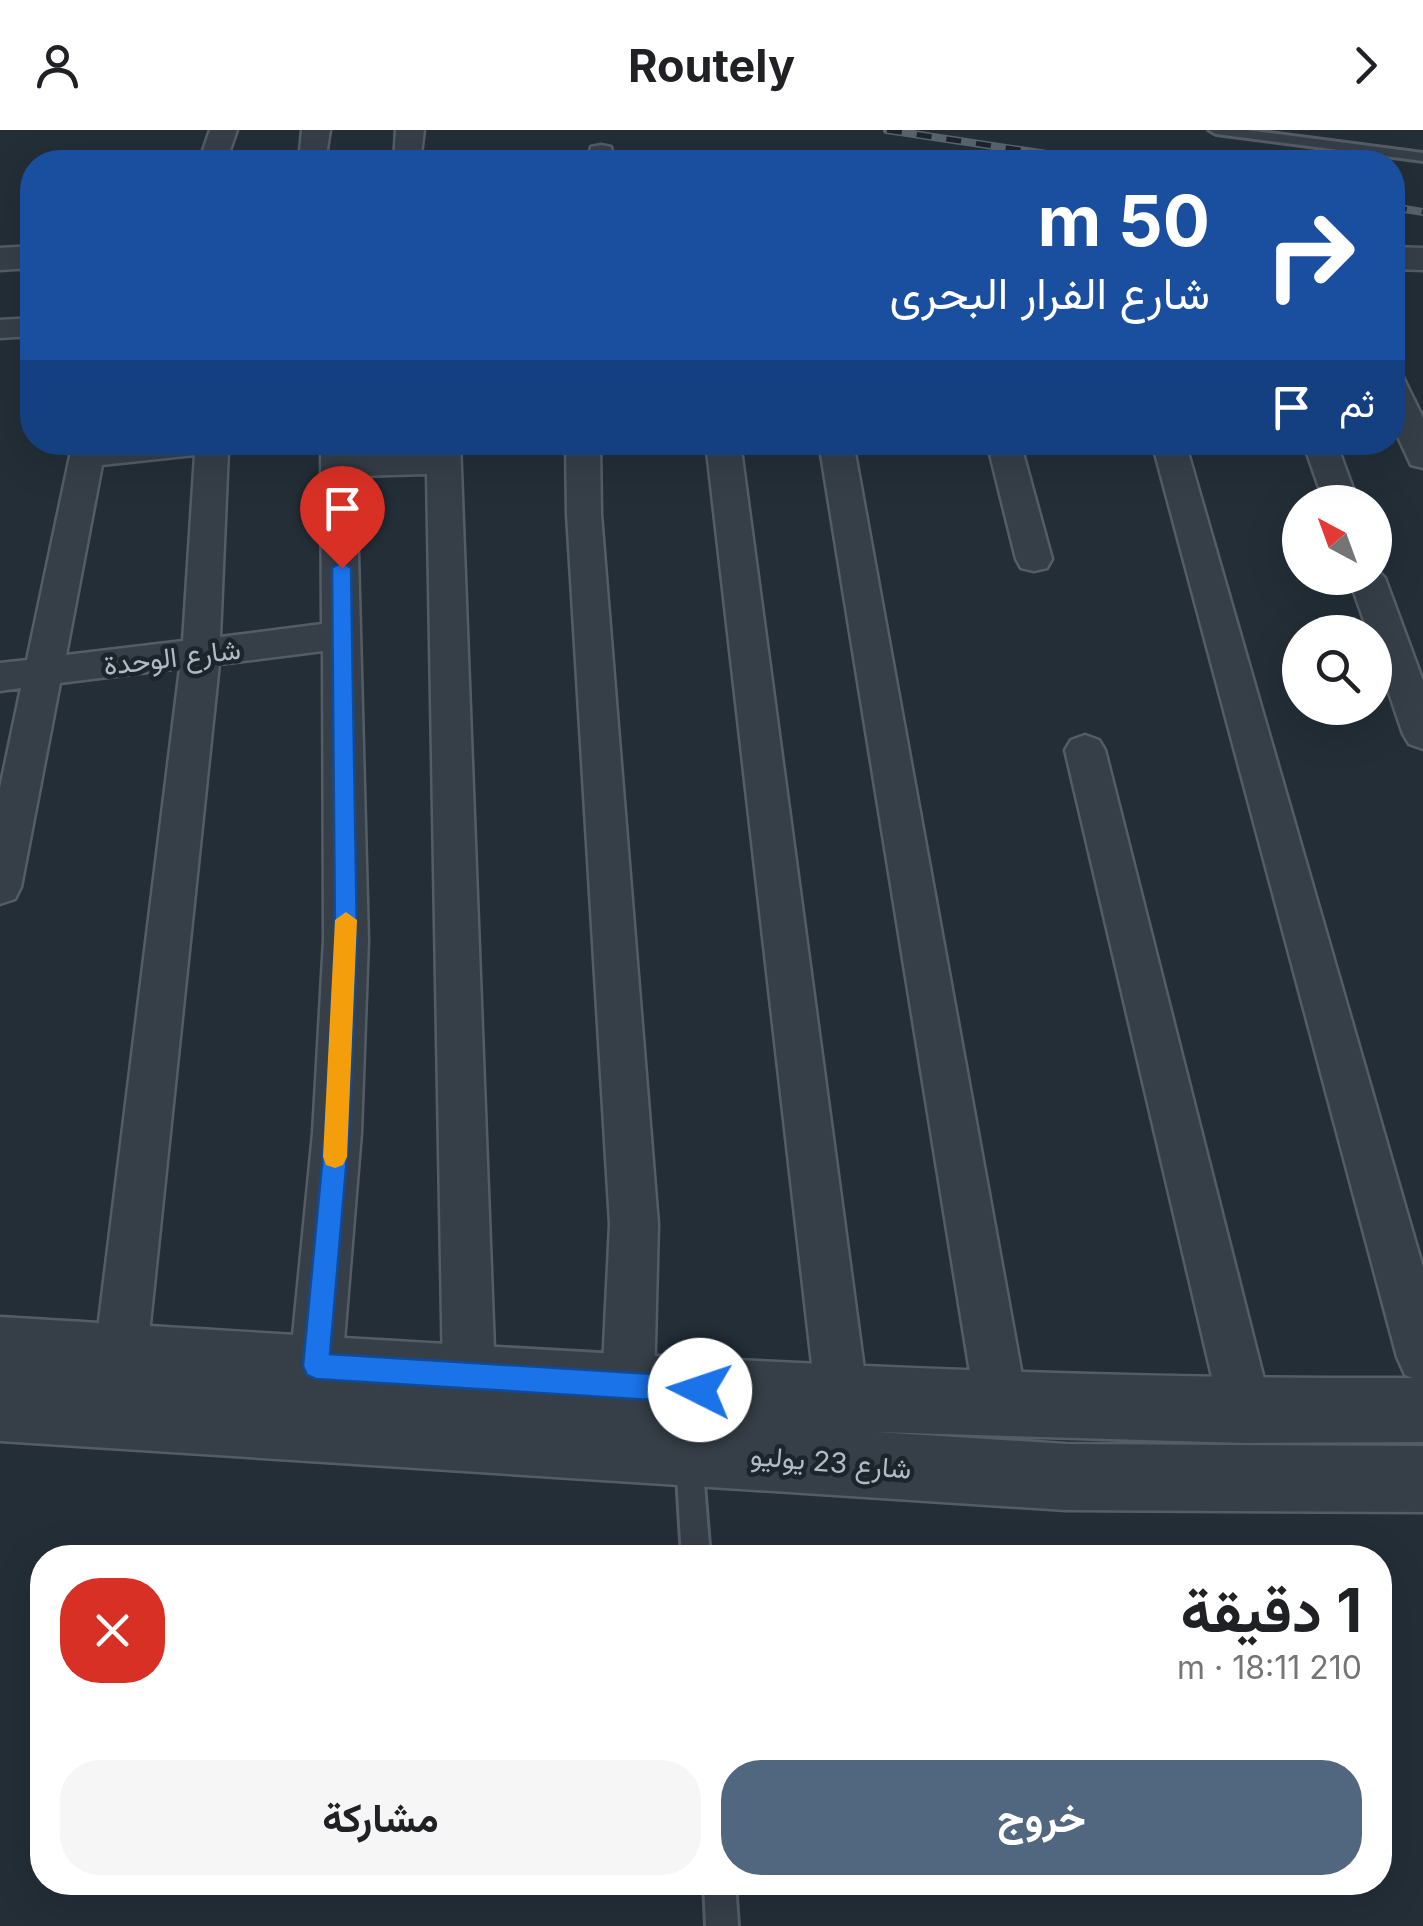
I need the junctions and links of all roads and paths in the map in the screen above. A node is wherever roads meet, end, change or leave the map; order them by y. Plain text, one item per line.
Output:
1 (1216, 130) edge
2 (1369, 150) edge
3 (1405, 415) edge
4 (89, 455) edge
5 (211, 455) edge
6 (339, 455) edge
7 (443, 455) edge
8 (584, 455) edge
9 (725, 455) edge
10 (838, 455) edge
11 (1007, 455) edge
12 (1172, 455) edge
13 (1324, 455) edge
14 (1423, 457) edge
15 (1335, 485) edge
16 (1034, 559) dead end
17 (1373, 595) edge
18 (343, 636) junction
19 (201, 654) junction
20 (45, 672) junction
21 (0, 677) edge
22 (1423, 734) edge
23 (1085, 750) dead end
24 (0, 887) edge
25 (0, 1348) edge
26 (120, 1353) junction
27 (1423, 1357) edge
28 (316, 1366) junction
29 (469, 1376) junction
30 (628, 1386) junction
31 (842, 1399) junction
32 (1000, 1404) junction
33 (0, 1409) edge
34 (1423, 1410) edge
35 (1246, 1411) junction
36 (688, 1450) junction
37 (1423, 1479) edge
38 (695, 1545) edge
39 (720, 1895) edge
40 (722, 1926) edge

1 - 2 lane
3 - 14 street
4 - 20 street
5 - 19 street
6 - 18 street
7 - 29 street
8 - 30 street
9 - 31 street
10 - 32 street
11 - 16 street
12 - 27 street
13 - 15 street
17 - 22 street
18 - 19 street, شارع الوحدة
18 - 28 street
19 - 20 street, شارع الوحدة
19 - 26 street
20 - 21 street, شارع الوحدة
20 - 24 street
23 - 35 street
25 - 26 street
26 - 28 street
28 - 29 street
29 - 30 street
30 - 31 street
31 - 32 street
32 - 35 street
33 - 36 street, شارع 23 يوليو
34 - 35 street
36 - 37 street, شارع 23 يوليو
36 - 38 lane
39 - 40 lane

